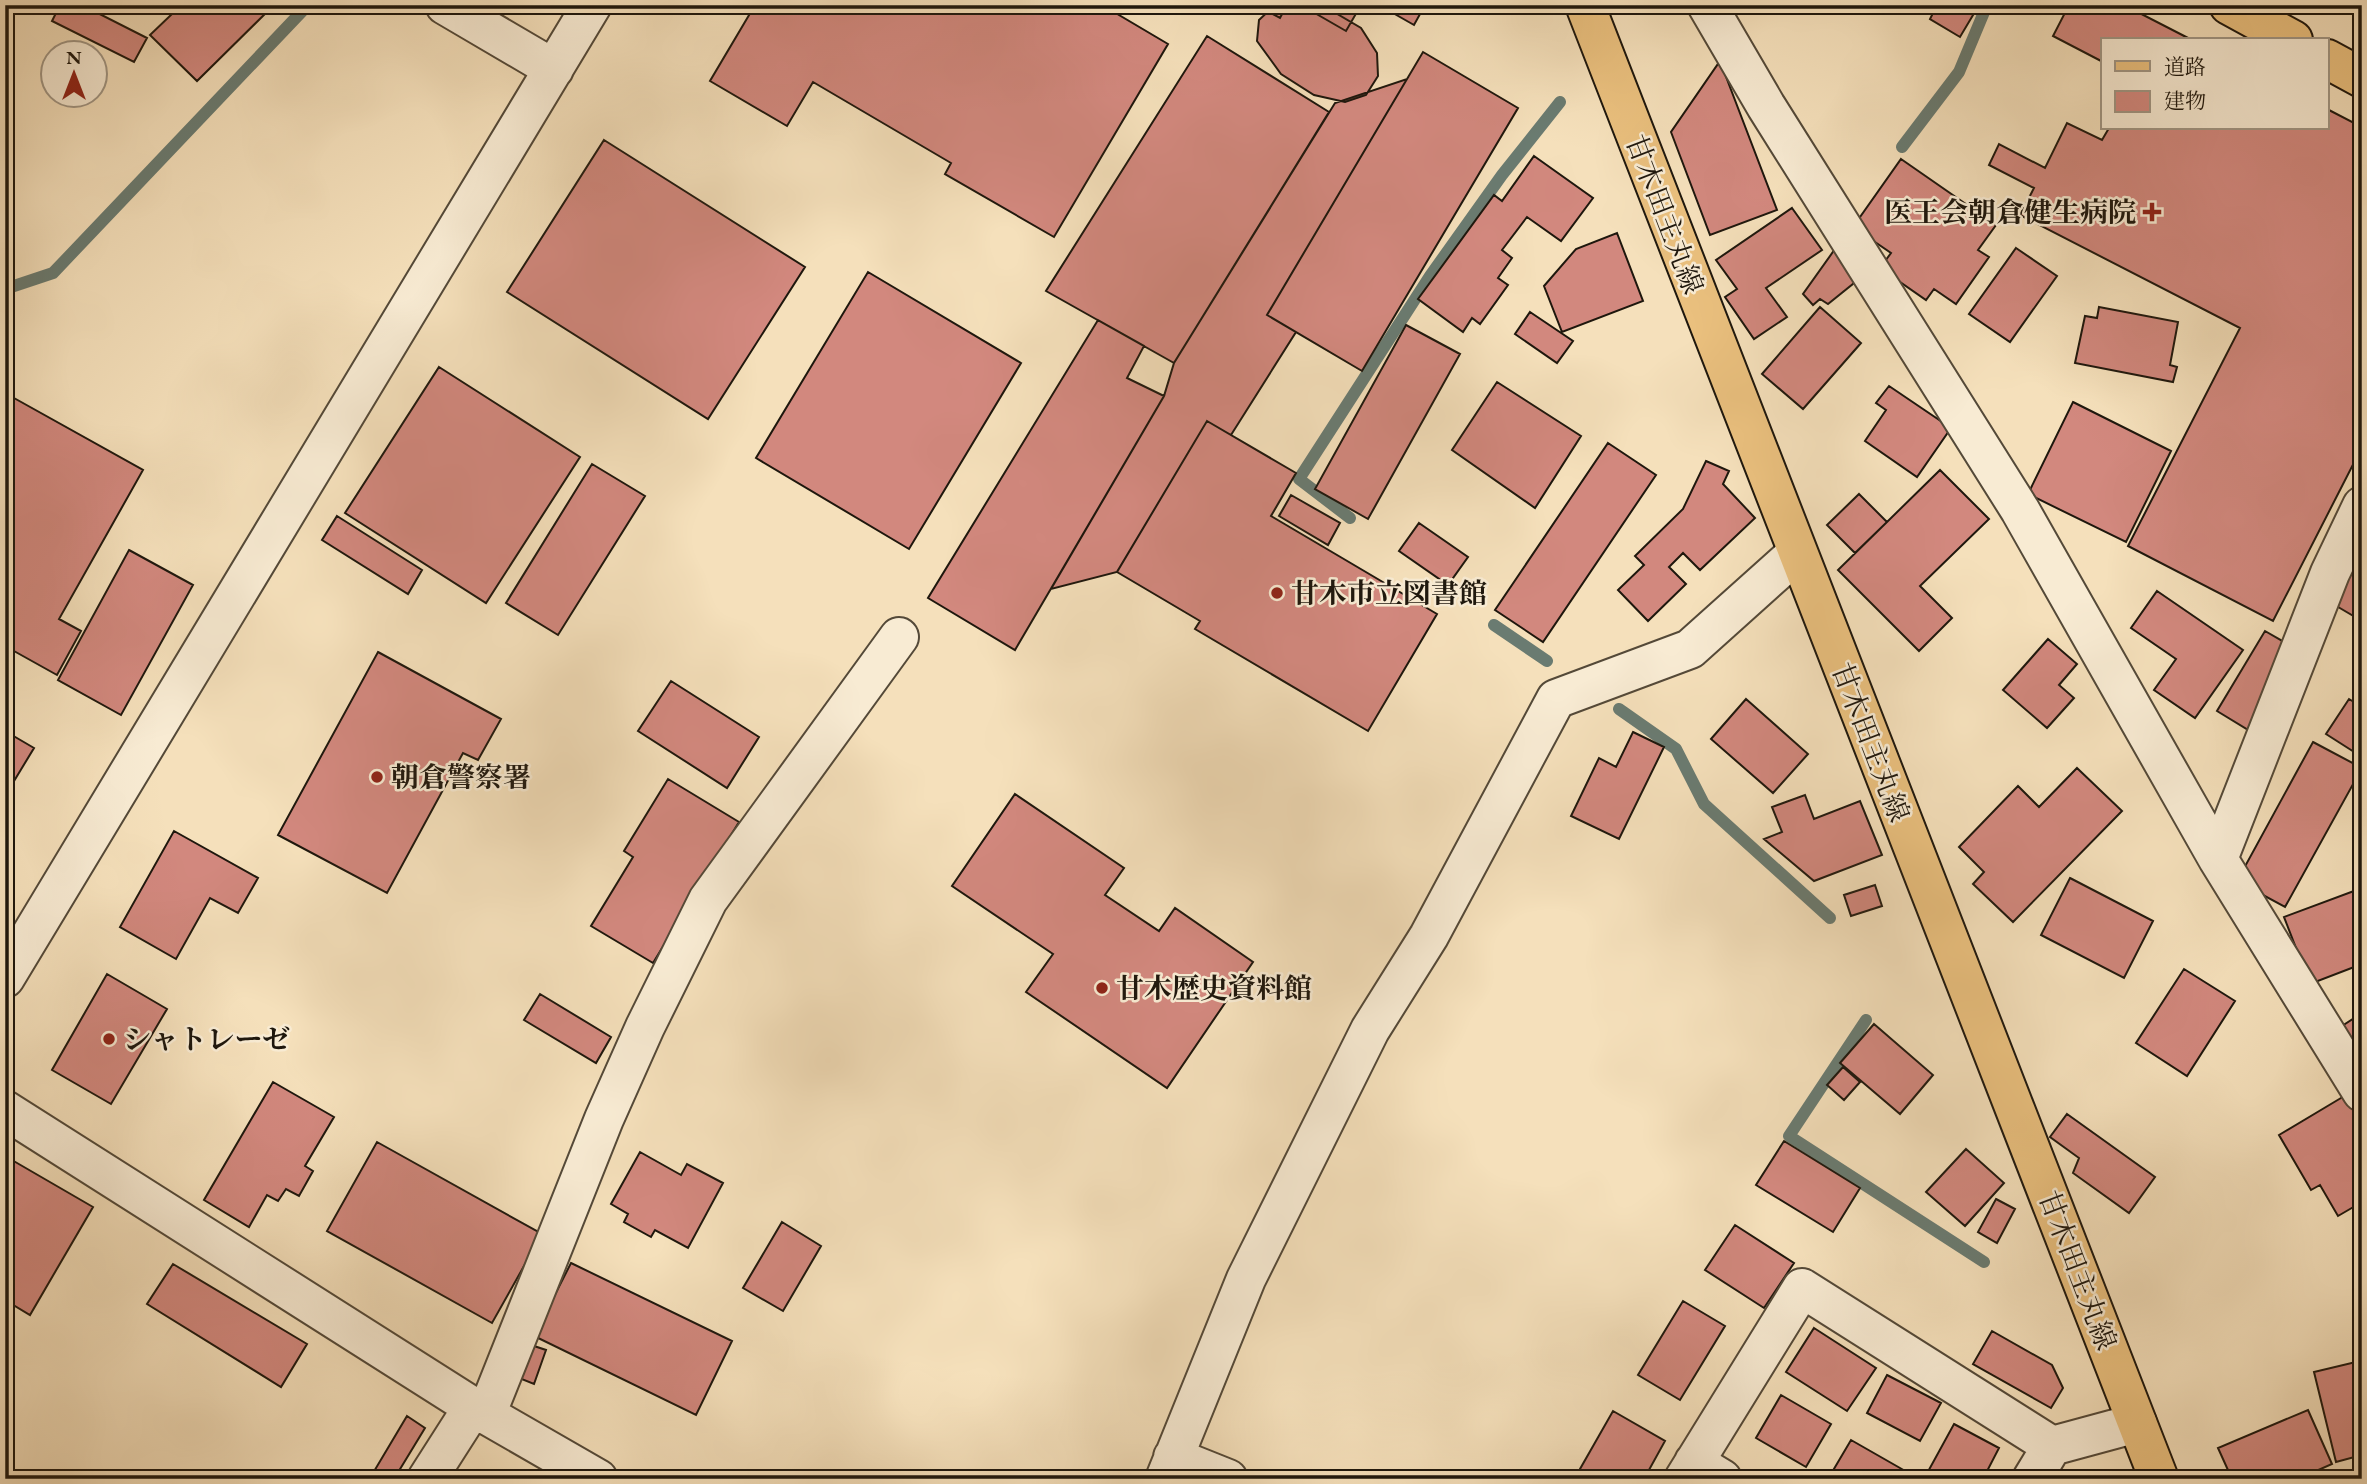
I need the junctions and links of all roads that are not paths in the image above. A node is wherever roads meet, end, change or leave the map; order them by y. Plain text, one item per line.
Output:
1 (445, 5) edge
2 (592, 5) edge
3 (1585, 5) edge
4 (1707, 5) edge
5 (2229, 5) edge
6 (2289, 38) edge
7 (2328, 60) edge
8 (554, 69) junction
9 (2362, 78) edge
10 (2362, 506) edge
11 (1797, 553) junction
12 (899, 636) dead end
13 (2218, 859) junction
14 (5, 978) edge
15 (2362, 1092) edge
16 (5, 1110) edge
17 (479, 1411) junction
18 (2137, 1423) junction
19 (2052, 1446) junction
20 (1169, 1468) edge
21 (1700, 1473) edge
22 (428, 1479) edge
23 (598, 1479) edge
24 (1228, 1479) edge
25 (2032, 1479) edge
26 (2159, 1479) edge

1 - 8 street
2 - 8 street
3 - 11 main road, 甘木田主丸線
4 - 13 street
5 - 6 main road
7 - 9 main road
8 - 14 street
10 - 13 street
11 - 18 main road, 甘木田主丸線
11 - 20 street
12 - 17 street
13 - 15 street
16 - 17 street
17 - 22 street
17 - 23 street
18 - 19 street
18 - 26 main road, 甘木田主丸線
19 - 21 street
19 - 25 street
20 - 24 street

